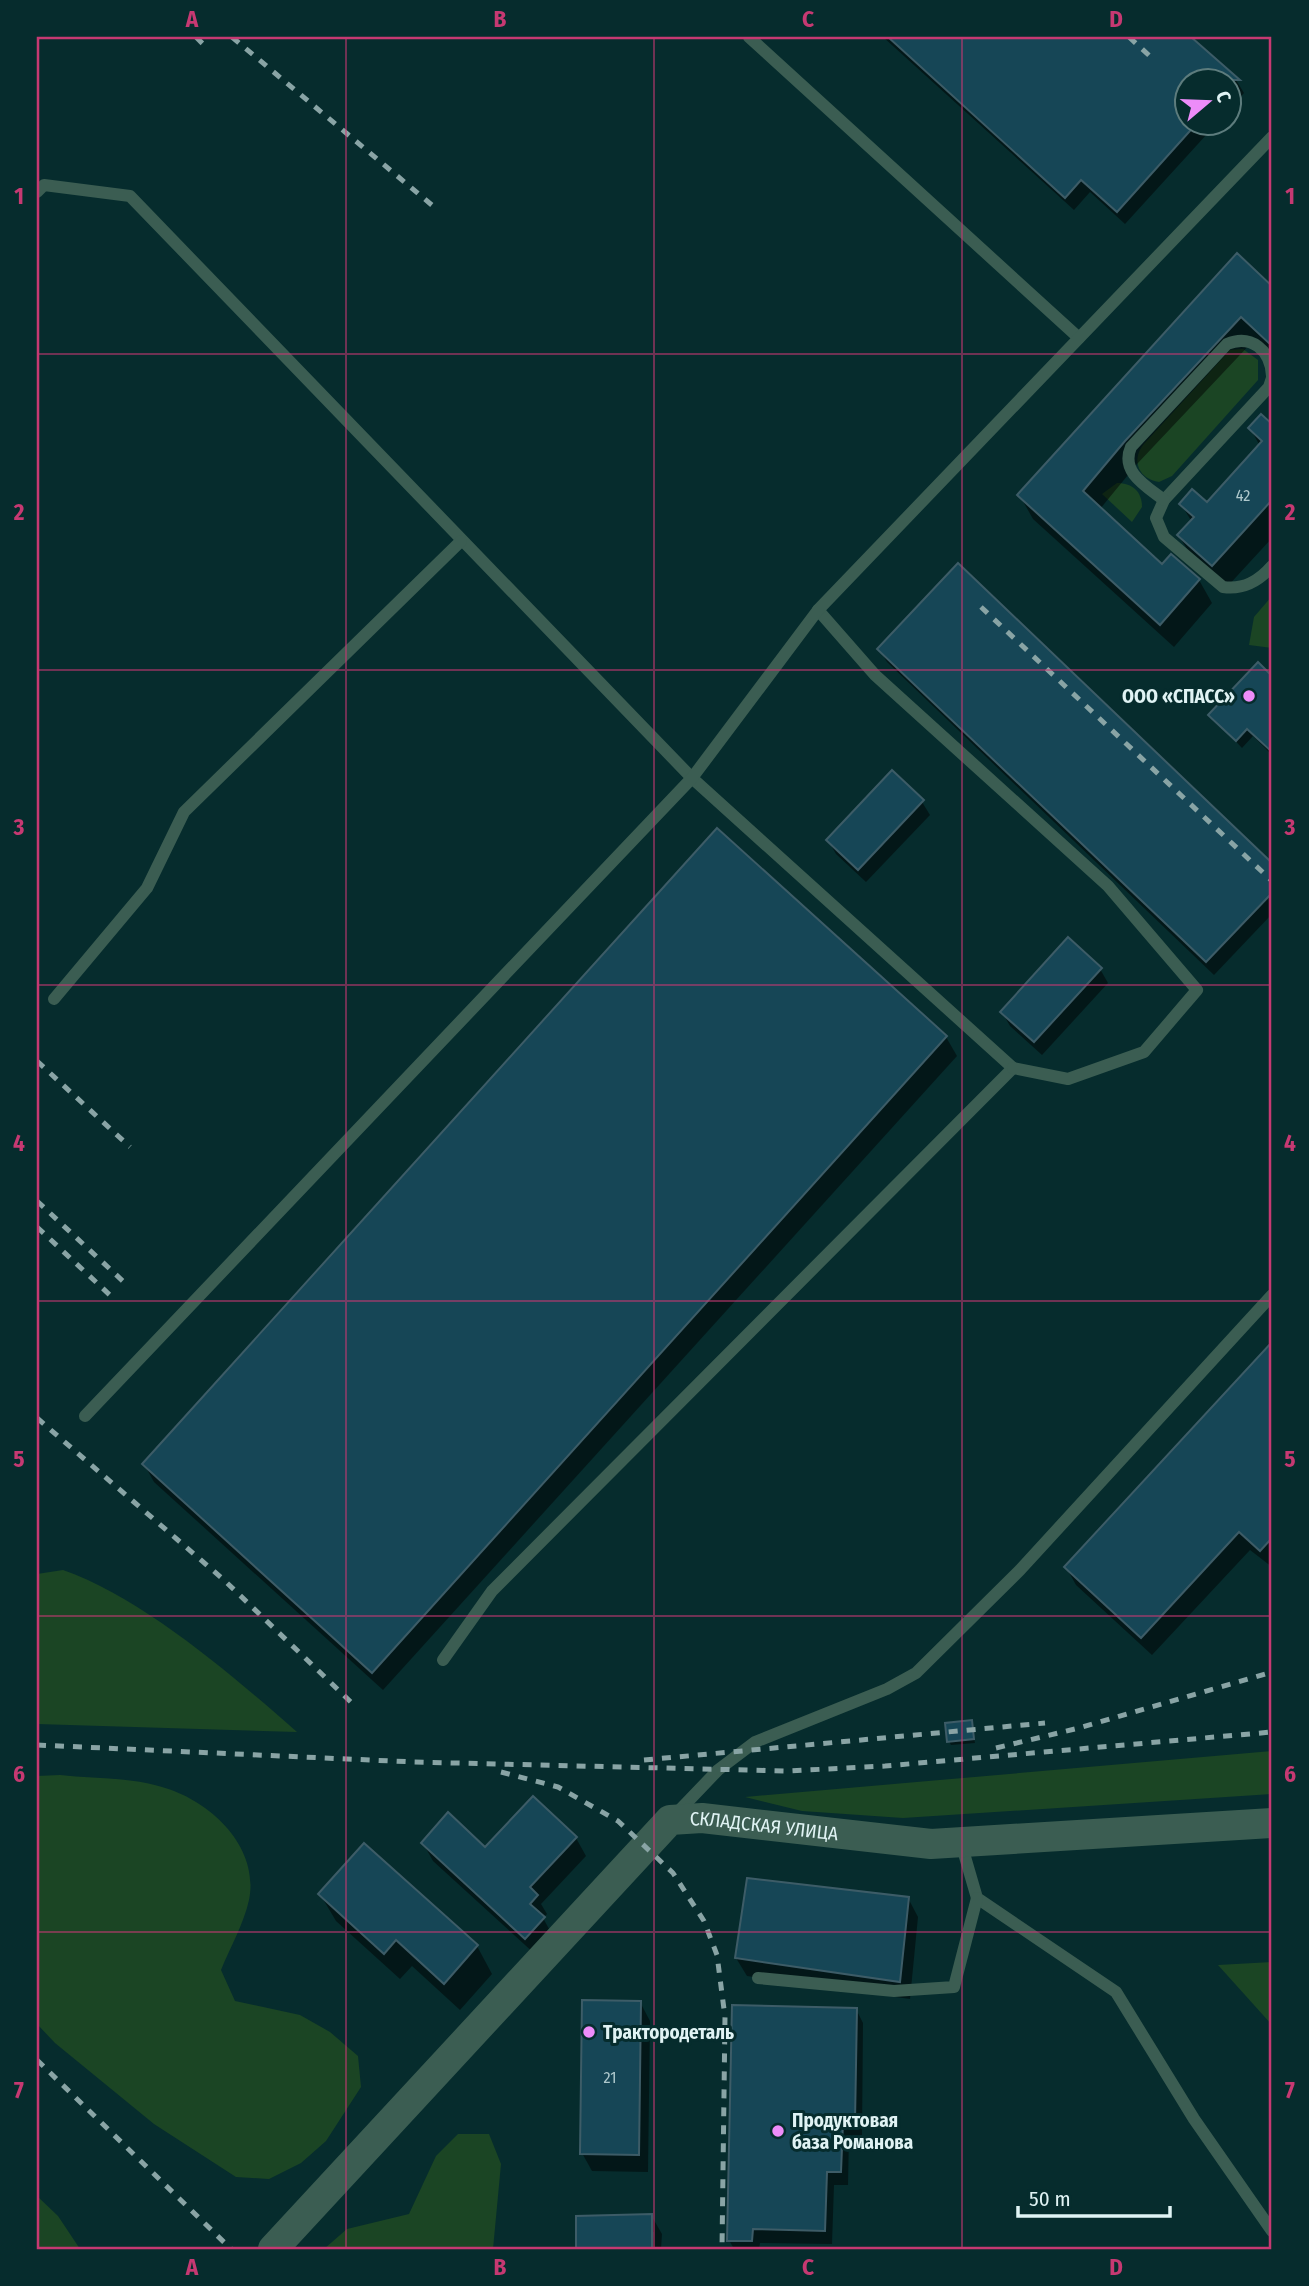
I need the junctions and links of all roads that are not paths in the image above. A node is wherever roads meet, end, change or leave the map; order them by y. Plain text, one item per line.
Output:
1 (749, 37) edge
2 (1272, 136) edge
3 (37, 192) edge
4 (1079, 338) junction
5 (1272, 377) edge
6 (1164, 500) junction
7 (461, 541) junction
8 (1272, 566) edge
9 (818, 610) junction
10 (692, 778) junction
11 (54, 999) dead end
12 (1013, 1068) junction
13 (1272, 1295) edge
14 (85, 1416) dead end
15 (443, 1660) dead end
16 (670, 1820) junction
17 (1272, 1823) edge
18 (961, 1843) junction
19 (978, 1898) junction
20 (758, 1978) dead end
21 (1272, 2231) edge
22 (273, 2249) edge

1 - 4 lane
2 - 4 lane
3 - 7 lane
4 - 9 lane
5 - 6 lane
5 - 6 lane
6 - 8 lane
7 - 10 lane
7 - 11 lane
9 - 10 lane
9 - 12 lane
10 - 12 lane
10 - 14 lane
12 - 15 lane
13 - 16 lane
16 - 18 street, СКЛАДСКАЯ УЛИЦА
16 - 22 street, СКЛАДСКАЯ УЛИЦА
17 - 18 street, СКЛАДСКАЯ УЛИЦА
18 - 19 lane
19 - 20 lane
19 - 21 lane

